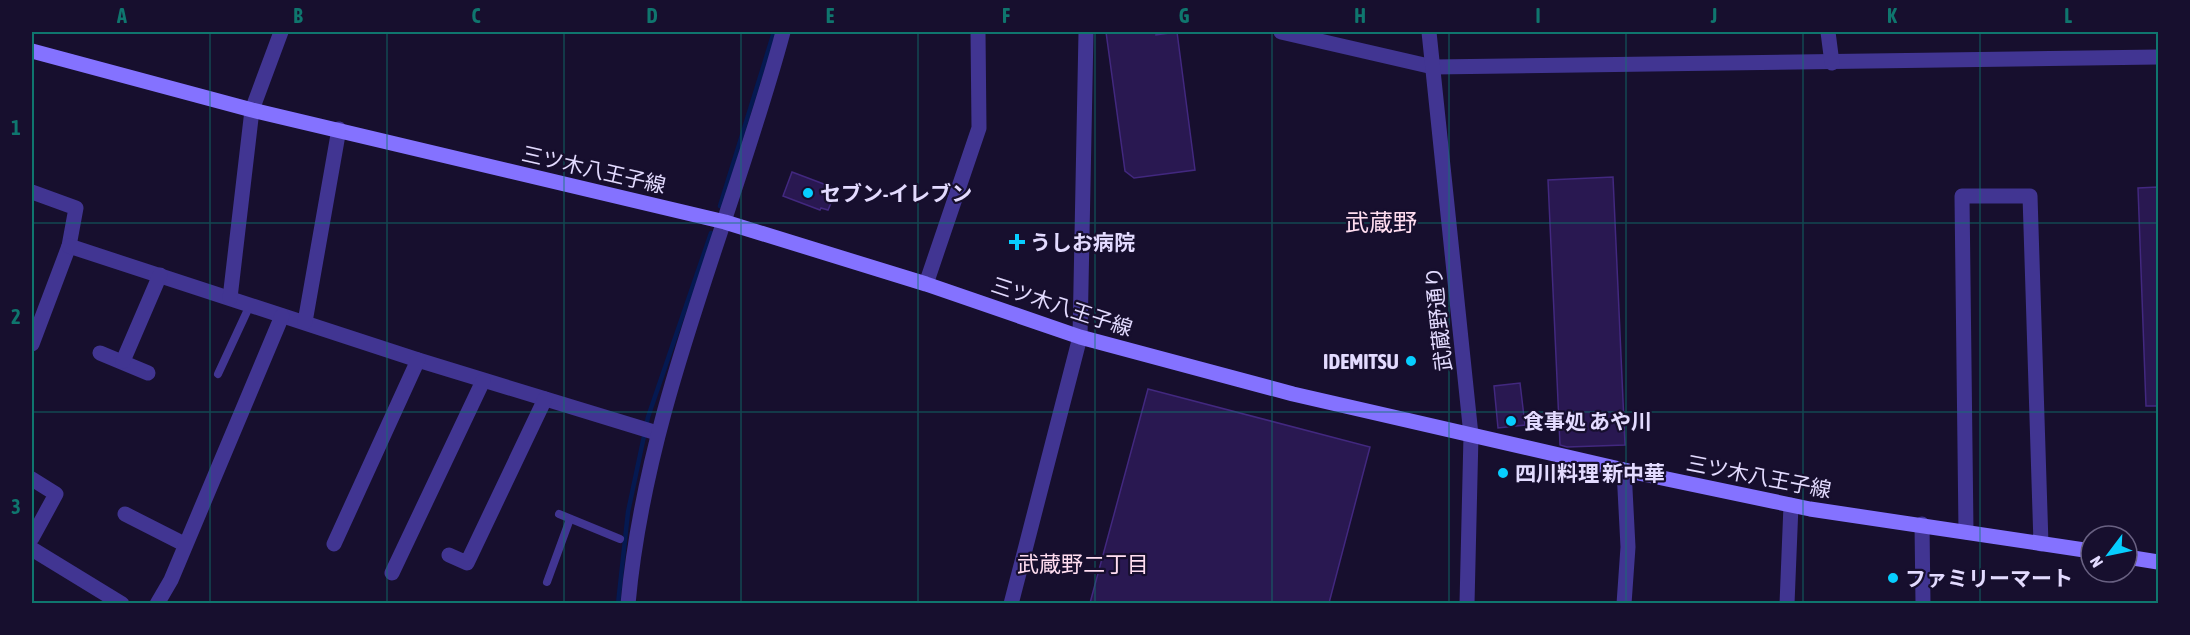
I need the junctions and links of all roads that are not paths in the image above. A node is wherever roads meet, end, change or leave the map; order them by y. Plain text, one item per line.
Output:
1 (281, 32) edge
2 (783, 32) edge
3 (978, 32) edge
4 (1086, 32) edge
5 (1281, 32) edge
6 (1429, 32) edge
7 (1828, 32) edge
8 (32, 51) edge
9 (2158, 57) edge
10 (1832, 63) junction
11 (1433, 67) junction
12 (252, 110) junction
13 (339, 129) junction
14 (32, 192) edge
15 (724, 222) junction
16 (69, 246) junction
17 (160, 275) junction
18 (926, 284) junction
19 (230, 298) junction
20 (250, 305) junction
21 (282, 316) junction
22 (305, 322) junction
23 (1080, 337) junction
24 (32, 344) edge
25 (100, 353) dead end
26 (418, 360) junction
27 (123, 361) junction
28 (148, 373) dead end
29 (218, 374) dead end
30 (483, 381) junction
31 (545, 399) junction
32 (649, 431) junction
33 (1472, 435) junction
34 (1624, 470) junction
35 (32, 479) edge
36 (1791, 505) junction
37 (125, 514) dead end
38 (559, 514) dead end
39 (570, 519) junction
40 (1922, 524) junction
41 (1966, 532) junction
42 (32, 538) edge
43 (627, 543) junction
44 (184, 544) junction
45 (334, 544) dead end
46 (2041, 544) junction
47 (32, 549) edge
48 (2079, 549) edge
49 (449, 555) dead end
50 (2139, 559) edge
51 (2158, 562) edge
52 (392, 573) dead end
53 (547, 582) dead end
54 (122, 603) edge
55 (157, 603) edge
56 (628, 603) edge
57 (1011, 603) edge
58 (1467, 603) edge
59 (1624, 603) edge
60 (1787, 603) edge
61 (1923, 603) edge

1 - 12 street
2 - 15 street
3 - 18 street
4 - 23 street
5 - 11 street
6 - 11 street, 武蔵野通り
7 - 10 street
8 - 12 main road, 三ツ木八王子線
9 - 10 street
10 - 11 street
11 - 33 street, 武蔵野通り
12 - 13 main road, 三ツ木八王子線
12 - 19 street
13 - 15 main road, 三ツ木八王子線
13 - 22 street
14 - 16 street
15 - 18 main road, 三ツ木八王子線
15 - 32 street
16 - 17 street
16 - 24 street
17 - 19 street
17 - 27 street
18 - 23 main road, 三ツ木八王子線
19 - 20 street
20 - 21 street
20 - 29 lane
21 - 22 street
21 - 44 street
22 - 26 street
23 - 33 main road, 三ツ木八王子線
23 - 57 street
25 - 27 street
26 - 30 street
26 - 45 street
27 - 28 street
30 - 31 street
30 - 52 street
31 - 32 street
31 - 49 street
32 - 43 street
33 - 34 main road, 三ツ木八王子線
33 - 58 street, 武蔵野通り
34 - 36 main road, 三ツ木八王子線
34 - 59 street
35 - 42 street
36 - 40 main road, 三ツ木八王子線
36 - 60 street
37 - 44 street
38 - 39 lane
39 - 43 lane
39 - 53 lane
40 - 41 main road, 三ツ木八王子線
40 - 61 street
41 - 46 main road, 三ツ木八王子線
41 - 46 street
43 - 56 street
44 - 55 street
46 - 48 main road, 三ツ木八王子線
47 - 54 street
50 - 51 main road

